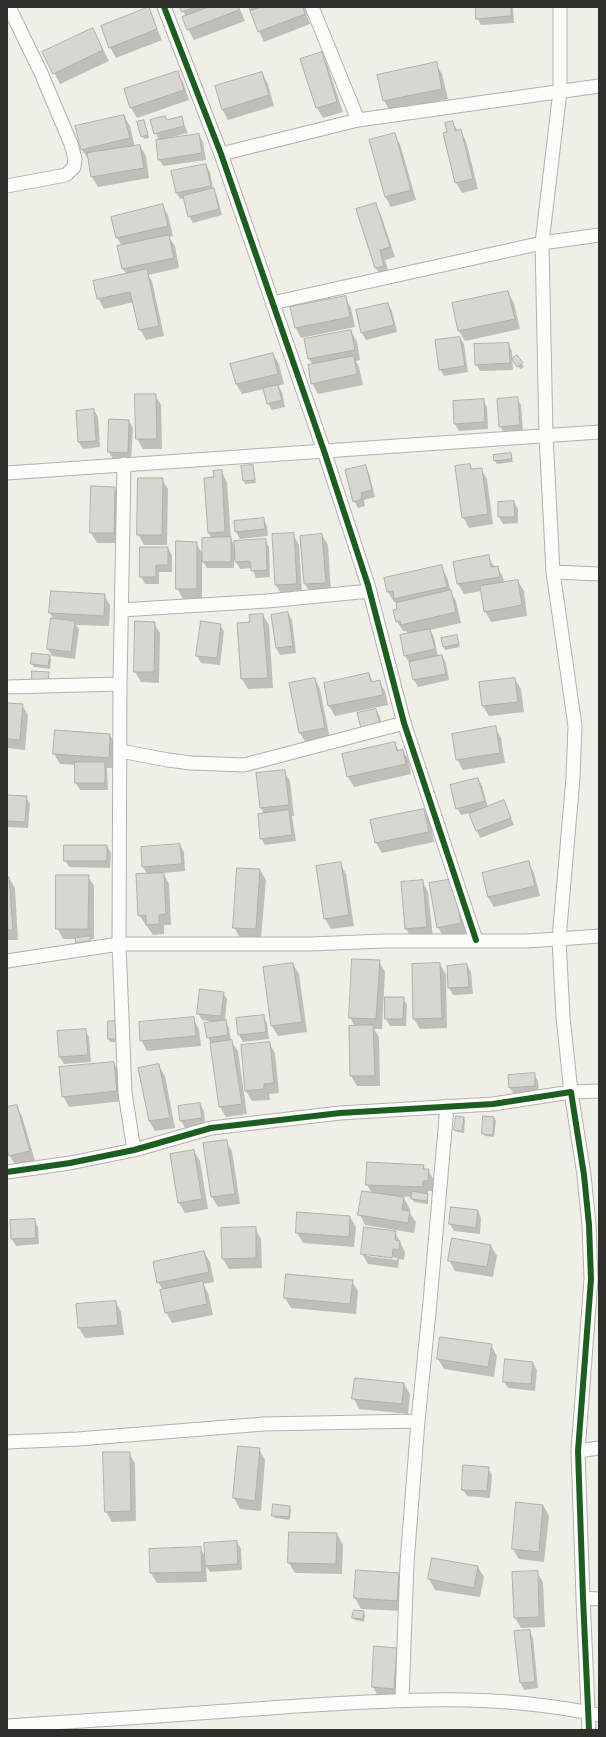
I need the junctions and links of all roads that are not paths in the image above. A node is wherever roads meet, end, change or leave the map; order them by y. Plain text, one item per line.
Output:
1 (10, 7) edge
2 (164, 7) edge
3 (312, 7) edge
4 (560, 7) edge
5 (599, 86) edge
6 (560, 91) junction
7 (358, 120) junction
8 (221, 154) junction
9 (7, 186) edge
10 (599, 235) edge
11 (542, 243) junction
12 (272, 303) junction
13 (599, 432) edge
14 (546, 435) junction
15 (324, 450) junction
16 (124, 464) junction
17 (7, 473) edge
18 (553, 572) junction
19 (599, 574) edge
20 (370, 591) junction
21 (121, 610) junction
22 (120, 684) junction
23 (7, 686) edge
24 (404, 723) junction
25 (120, 751) junction
26 (599, 936) edge
27 (559, 939) junction
28 (476, 940) junction
29 (119, 944) junction
30 (7, 961) edge
31 (599, 1091) edge
32 (571, 1092) junction
33 (447, 1106) junction
34 (134, 1150) junction
35 (7, 1172) edge
36 (594, 1225) edge
37 (418, 1421) junction
38 (7, 1442) edge
39 (599, 1448) edge
40 (578, 1451) junction
41 (583, 1598) junction
42 (599, 1599) edge
43 (402, 1700) junction
44 (594, 1714) edge
45 (7, 1726) edge
46 (590, 1730) edge

1 - 9 street
2 - 8 street
3 - 7 street
4 - 6 street
5 - 6 street
6 - 7 street
6 - 11 street
7 - 8 street
8 - 12 street
10 - 11 street
11 - 12 street
11 - 14 street
12 - 15 street
13 - 14 street
14 - 15 street
14 - 18 street
15 - 16 street
15 - 20 street
16 - 17 street
16 - 21 street
18 - 19 street
18 - 27 street
20 - 21 street
20 - 24 street
21 - 22 street
22 - 23 street
22 - 25 street
24 - 25 street
24 - 28 street
25 - 29 street
26 - 27 street
27 - 28 street
27 - 32 street
28 - 29 street
29 - 30 street
29 - 34 street
31 - 32 street
32 - 33 street
32 - 36 street
33 - 34 street
33 - 37 street
34 - 35 street
36 - 40 street
37 - 38 street
37 - 43 street
39 - 40 street
40 - 41 street
41 - 42 street
41 - 44 street
43 - 44 street
43 - 45 street
44 - 46 street

